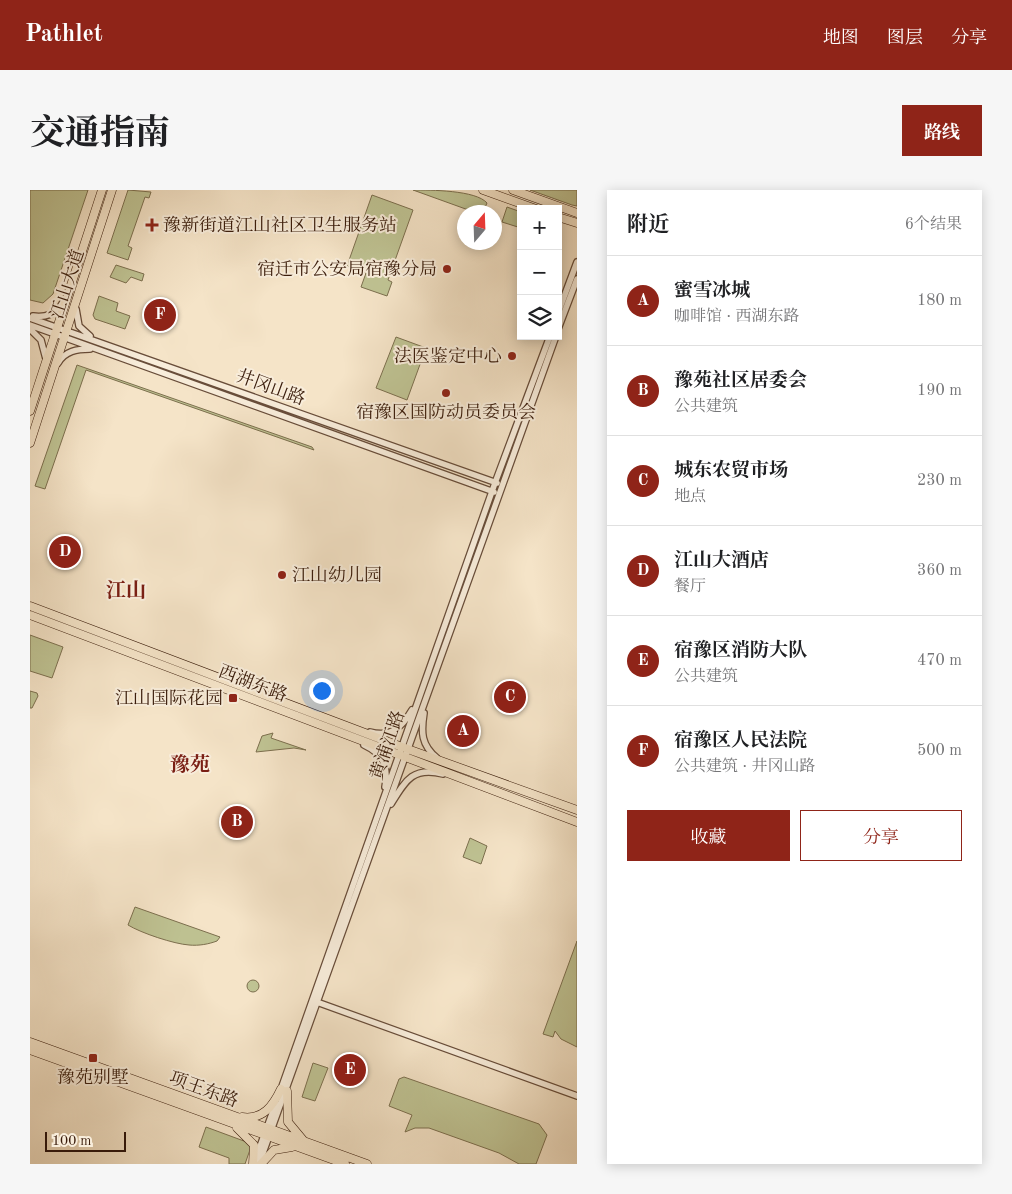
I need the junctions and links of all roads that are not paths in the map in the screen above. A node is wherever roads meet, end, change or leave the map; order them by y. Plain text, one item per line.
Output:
1 (102, 190) edge
2 (112, 190) edge
3 (483, 190) edge
4 (513, 190) edge
5 (525, 205) edge
6 (577, 213) edge
7 (562, 218) edge
8 (577, 223) edge
9 (577, 262) edge
10 (577, 279) edge
11 (72, 282) junction
12 (78, 298) junction
13 (562, 302) edge
14 (30, 317) edge
15 (562, 318) edge
16 (30, 327) edge
17 (56, 330) junction
18 (66, 334) junction
19 (549, 340) edge
20 (554, 340) edge
21 (108, 345) junction
22 (98, 350) junction
23 (46, 362) junction
24 (55, 367) junction
25 (30, 411) edge
26 (30, 443) edge
27 (498, 484) junction
28 (495, 492) junction
29 (30, 605) edge
30 (32, 616) edge
31 (422, 699) junction
32 (338, 722) junction
33 (335, 731) junction
34 (405, 748) junction
35 (402, 756) junction
36 (464, 769) junction
37 (462, 779) junction
38 (577, 810) edge
39 (380, 819) junction
40 (577, 822) edge
41 (315, 1001) junction
42 (30, 1042) edge
43 (30, 1050) edge
44 (284, 1090) junction
45 (577, 1096) edge
46 (231, 1119) junction
47 (268, 1132) junction
48 (303, 1145) junction
49 (254, 1164) edge
50 (260, 1164) edge
51 (345, 1164) edge
52 (367, 1164) edge

1 - 11 main road, 江山大道
2 - 12 main road, 江山大道
3 - 5 main road
4 - 6 main road
7 - 8 main road
9 - 13 street
10 - 15 street
11 - 14 street
11 - 17 main road, 江山大道
12 - 18 main road, 江山大道
12 - 21 street
14 - 17 street, 井冈山路
16 - 17 street, 井冈山路
16 - 23 street
17 - 18 street, 井冈山路
17 - 23 main road, 江山大道
18 - 21 street, 井冈山路
18 - 22 street, 井冈山路
18 - 24 main road, 江山大道
19 - 27 street, 黄浦江路
20 - 27 street, 黄浦江路
21 - 27 street, 井冈山路
22 - 24 street
22 - 28 street, 井冈山路
23 - 25 main road, 江山大道
24 - 26 main road, 江山大道
27 - 28 street, 黄浦江路
28 - 31 street, 黄浦江路
29 - 32 main road, 西湖东路
30 - 33 main road, 西湖东路
31 - 32 street
31 - 34 street, 黄浦江路
31 - 36 street
32 - 34 main road, 西湖东路
33 - 35 main road, 西湖东路
33 - 39 street
34 - 35 street, 黄浦江路
34 - 36 main road, 西湖东路
35 - 37 main road, 西湖东路
35 - 39 street, 黄浦江路
36 - 38 main road, 西湖东路
37 - 39 street
37 - 40 main road, 西湖东路
39 - 41 street, 黄浦江路
41 - 44 street, 黄浦江路
41 - 45 street
42 - 46 main road, 项王东路
43 - 46 main road, 项王东路
44 - 46 main road
44 - 47 street, 黄浦江路
44 - 48 main road
46 - 47 main road, 项王东路
46 - 49 main road
47 - 48 main road, 项王东路
47 - 49 street, 黄浦江路
47 - 50 street
48 - 50 main road
48 - 51 main road, 项王东路
48 - 52 main road, 项王东路

